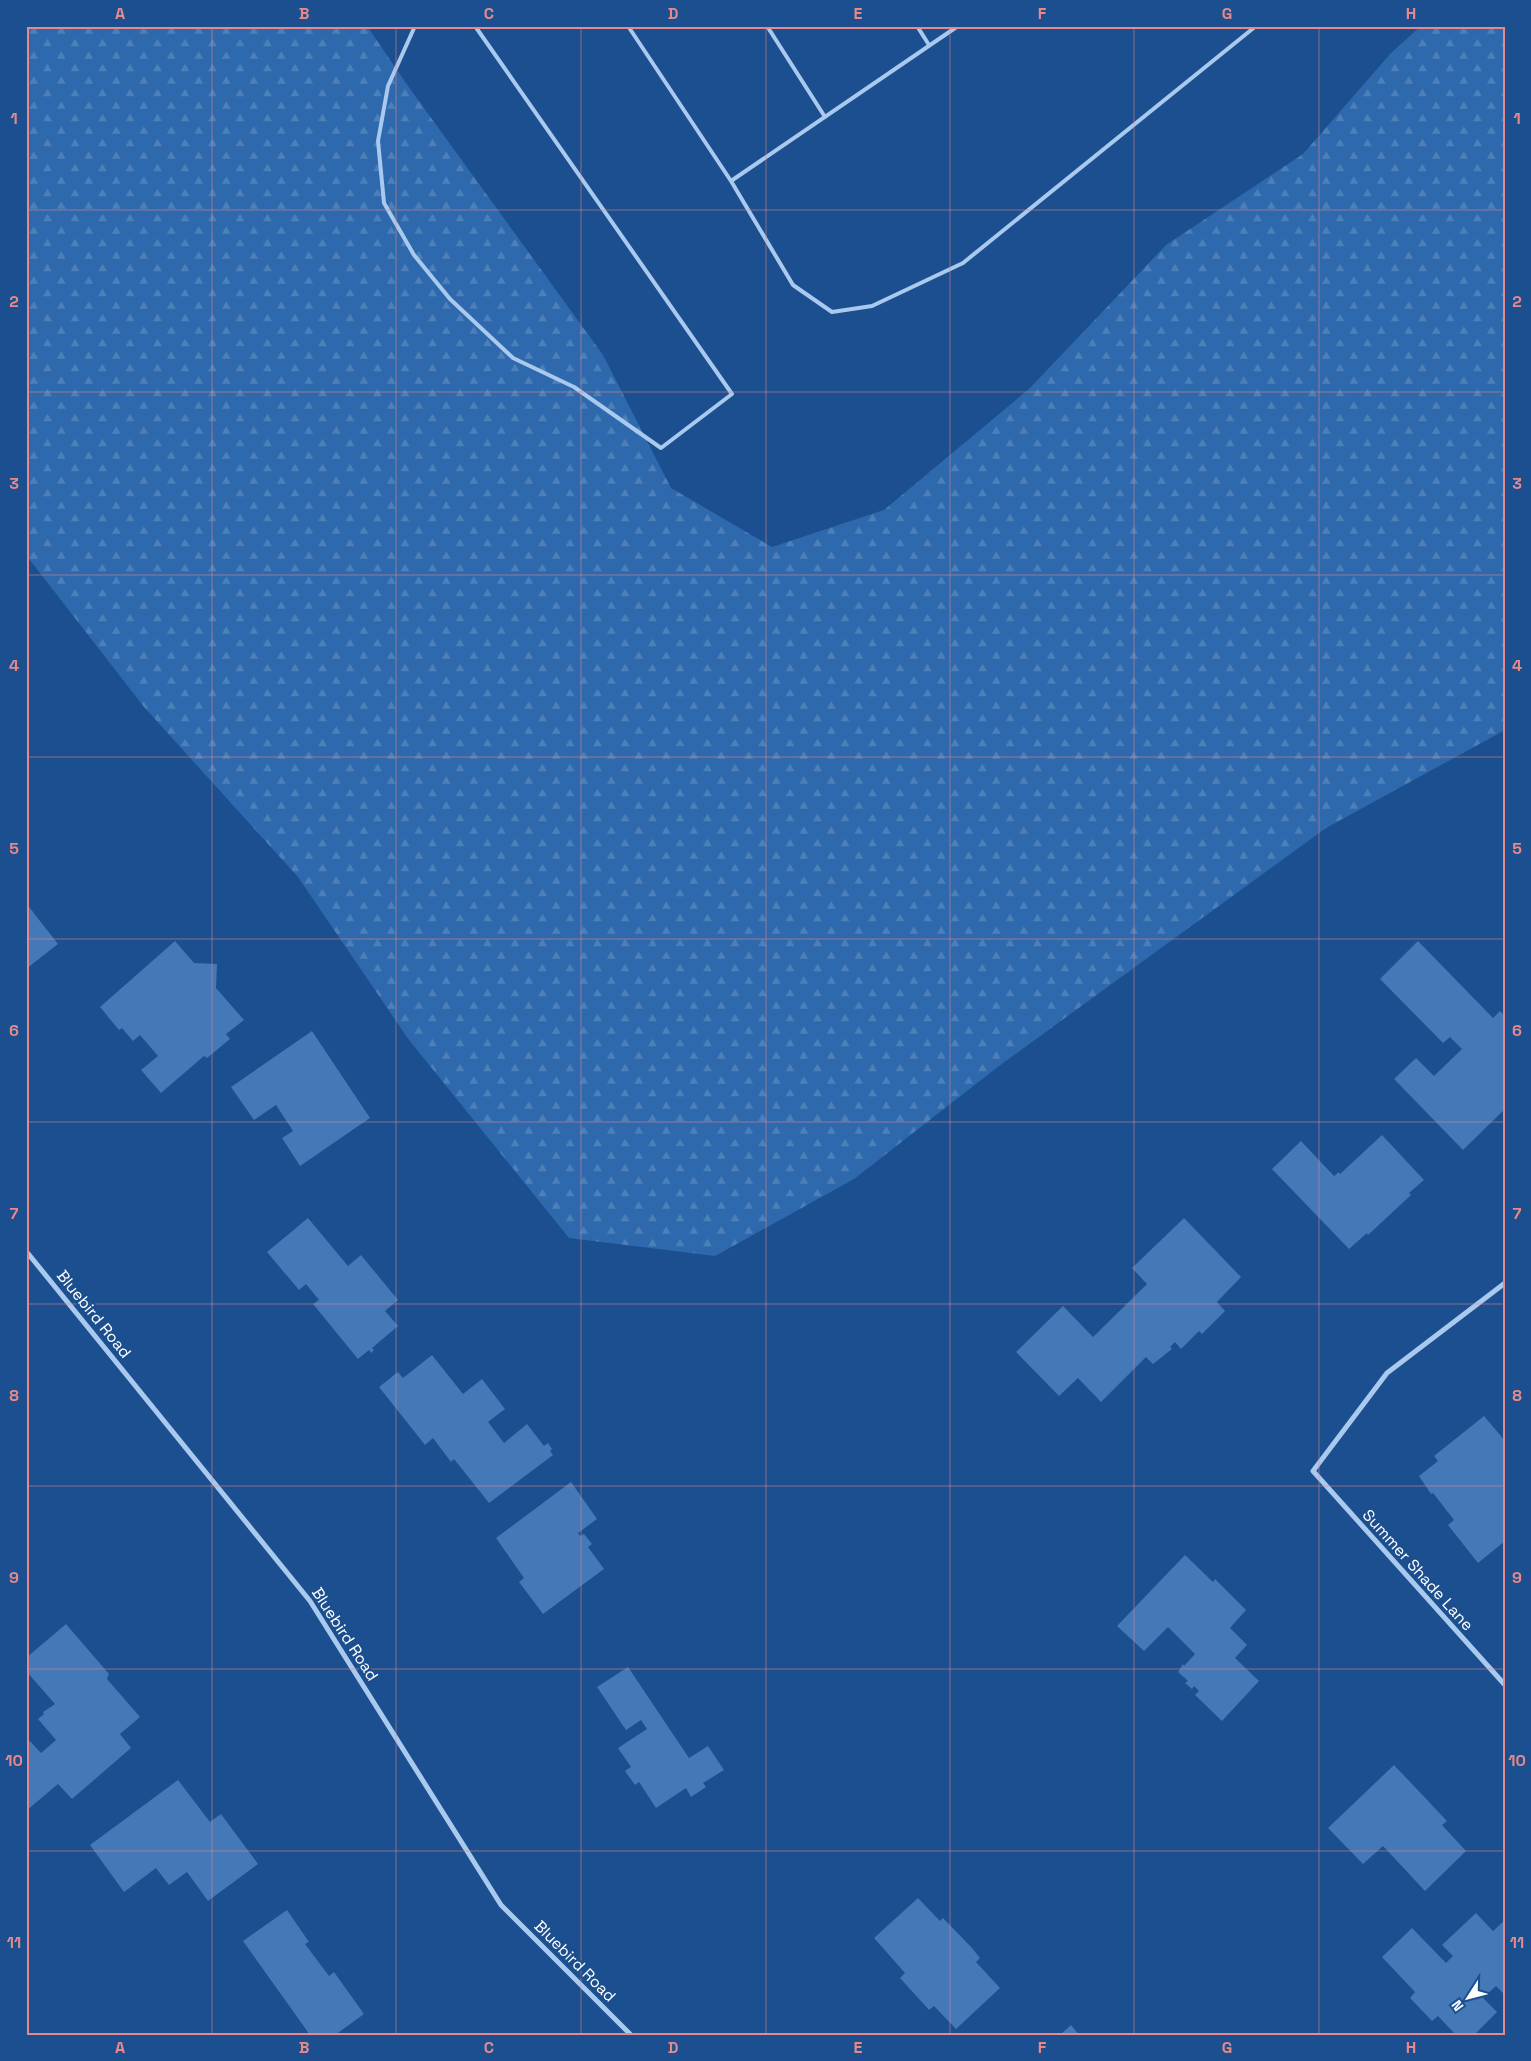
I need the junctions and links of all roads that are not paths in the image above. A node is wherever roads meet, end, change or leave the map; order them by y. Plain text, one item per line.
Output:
1 (415, 26) edge
2 (475, 26) edge
3 (628, 26) edge
4 (767, 26) edge
5 (917, 26) edge
6 (958, 26) edge
7 (1256, 26) edge
8 (929, 45) junction
9 (825, 117) junction
10 (731, 181) junction
11 (26, 1251) edge
12 (1505, 1283) edge
13 (1505, 1685) edge
14 (632, 2035) edge

1 - 2 lane
3 - 10 lane
4 - 9 lane
5 - 8 lane
6 - 8 lane
7 - 10 lane
8 - 9 lane
9 - 10 lane
11 - 14 street, Bluebird Road
12 - 13 street, Summer Shade Lane

